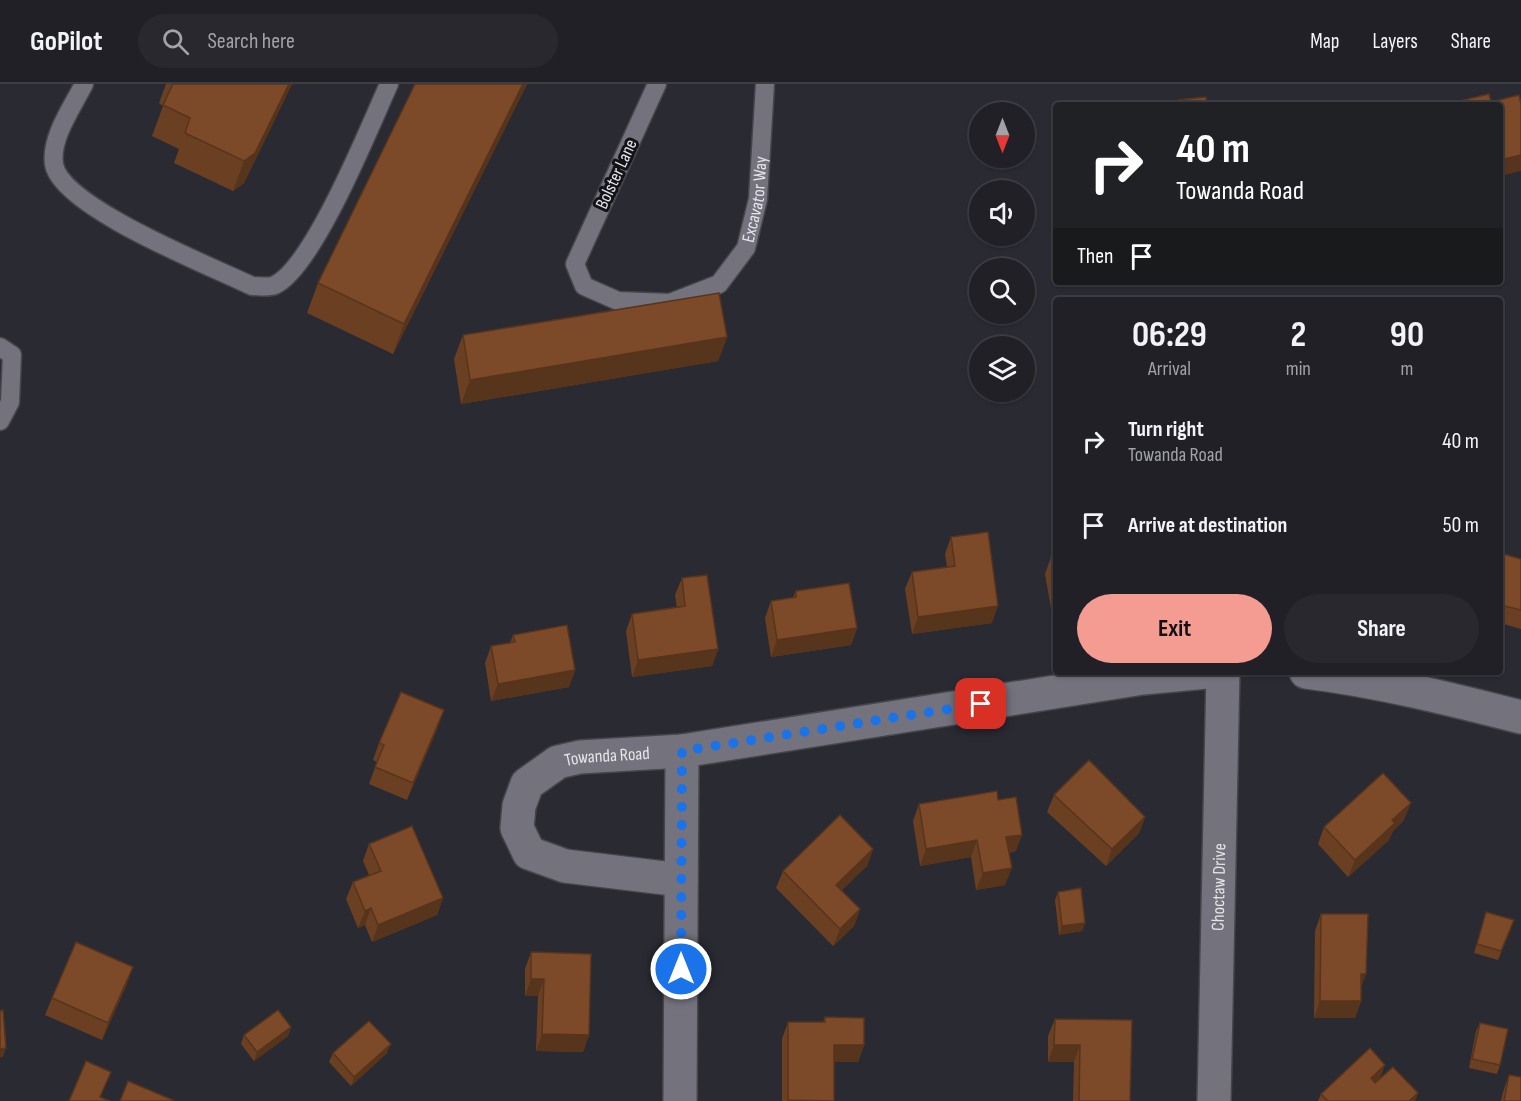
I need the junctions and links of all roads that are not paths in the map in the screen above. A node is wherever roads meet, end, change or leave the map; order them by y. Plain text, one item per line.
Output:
1 (84, 84) edge
2 (389, 84) edge
3 (657, 84) edge
4 (765, 84) edge
5 (575, 264) joint
6 (0, 347) edge
7 (0, 421) edge
8 (1175, 675) edge
9 (1223, 675) edge
10 (1324, 675) edge
11 (1521, 717) edge
12 (682, 751) junction
13 (681, 880) junction
14 (680, 1101) edge
15 (1214, 1101) edge

1 - 2 lane
3 - 5 lane, Bolster Lane
4 - 5 lane, Excavator Way
6 - 7 lane
8 - 12 street, Towanda Road
9 - 15 street, Choctaw Drive
10 - 11 street
12 - 13 street
12 - 13 street, Towanda Road
13 - 14 street

